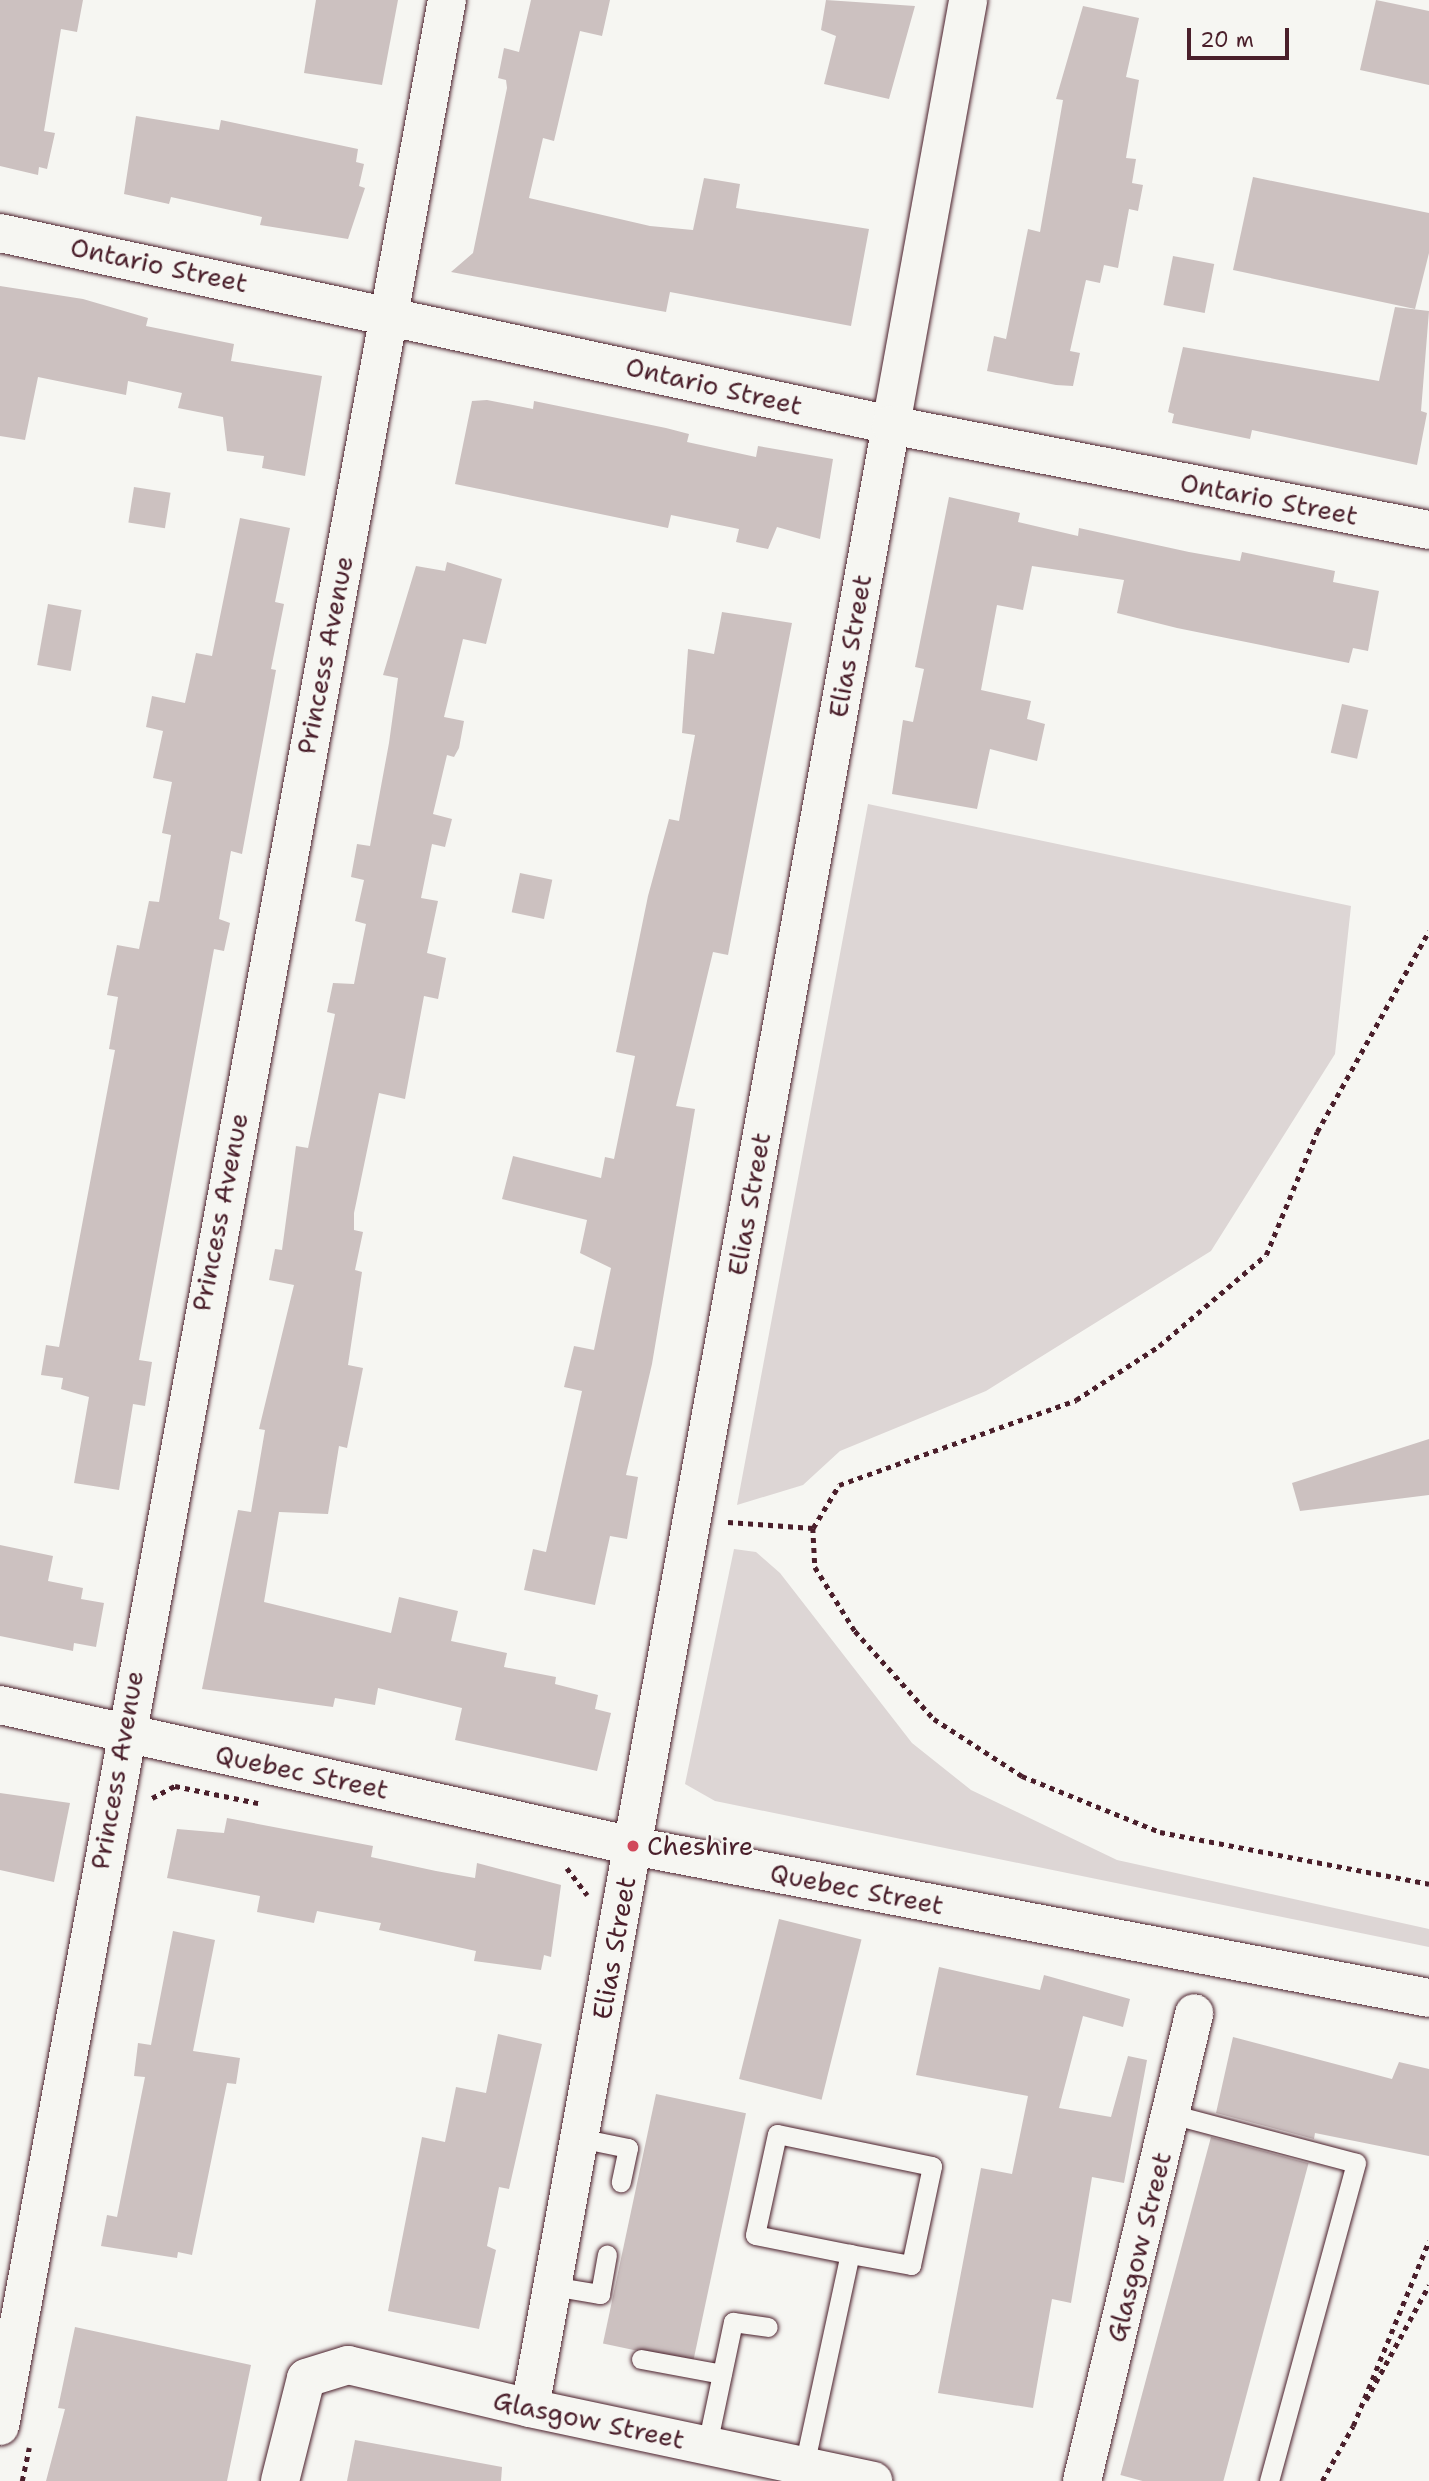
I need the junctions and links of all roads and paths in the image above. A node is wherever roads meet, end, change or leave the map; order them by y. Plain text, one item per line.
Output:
1 (447, 0) edge
2 (968, 0) edge
3 (0, 233) edge
4 (388, 313) junction
5 (891, 425) junction
6 (1429, 530) edge
7 (1429, 931) edge
8 (691, 1519) junction
9 (813, 1528) junction
10 (0, 1705) edge
11 (123, 1732) junction
12 (269, 1805) dead end
13 (146, 1813) dead end
14 (633, 1846) junction
15 (564, 1865) dead end
16 (1429, 1884) edge
17 (597, 1907) dead end
18 (1429, 1998) edge
19 (1194, 2013) dead end
20 (1171, 2114) junction
21 (579, 2138) junction
22 (621, 2182) dead end
23 (1429, 2241) edge
24 (850, 2254) junction
25 (607, 2255) dead end
26 (1429, 2285) edge
27 (552, 2286) junction
28 (768, 2327) dead end
29 (641, 2359) dead end
30 (722, 2374) junction
31 (530, 2408) junction
32 (0, 2426) edge
33 (1353, 2426) junction
34 (707, 2445) junction
35 (804, 2466) junction
36 (281, 2481) edge
37 (873, 2481) edge
38 (1082, 2481) edge
39 (1269, 2481) edge
40 (1322, 2481) edge

1 - 4 street, Princess Avenue
2 - 5 street, Elias Street
3 - 4 street, Ontario Street
4 - 5 street, Ontario Street
4 - 11 street, Princess Avenue
5 - 6 street, Ontario Street
5 - 8 street, Elias Street
7 - 9 path
8 - 9 path
8 - 14 street, Elias Street
9 - 16 path
10 - 11 street, Quebec Street
11 - 14 street, Quebec Street
11 - 32 street, Princess Avenue
12 - 13 path
14 - 18 street, Quebec Street
14 - 21 street, Elias Street
15 - 17 path
19 - 20 street, Glasgow Street
20 - 38 street, Glasgow Street
20 - 39 lane
21 - 22 lane
21 - 27 street, Elias Street
23 - 33 path
24 - 24 lane
24 - 35 lane
25 - 27 lane
26 - 33 path
27 - 31 street, Elias Street
28 - 30 lane
29 - 30 lane
30 - 34 lane
31 - 34 street, Glasgow Street
31 - 36 street, Glasgow Street
33 - 40 path
34 - 35 street, Glasgow Street
35 - 37 street, Glasgow Street

